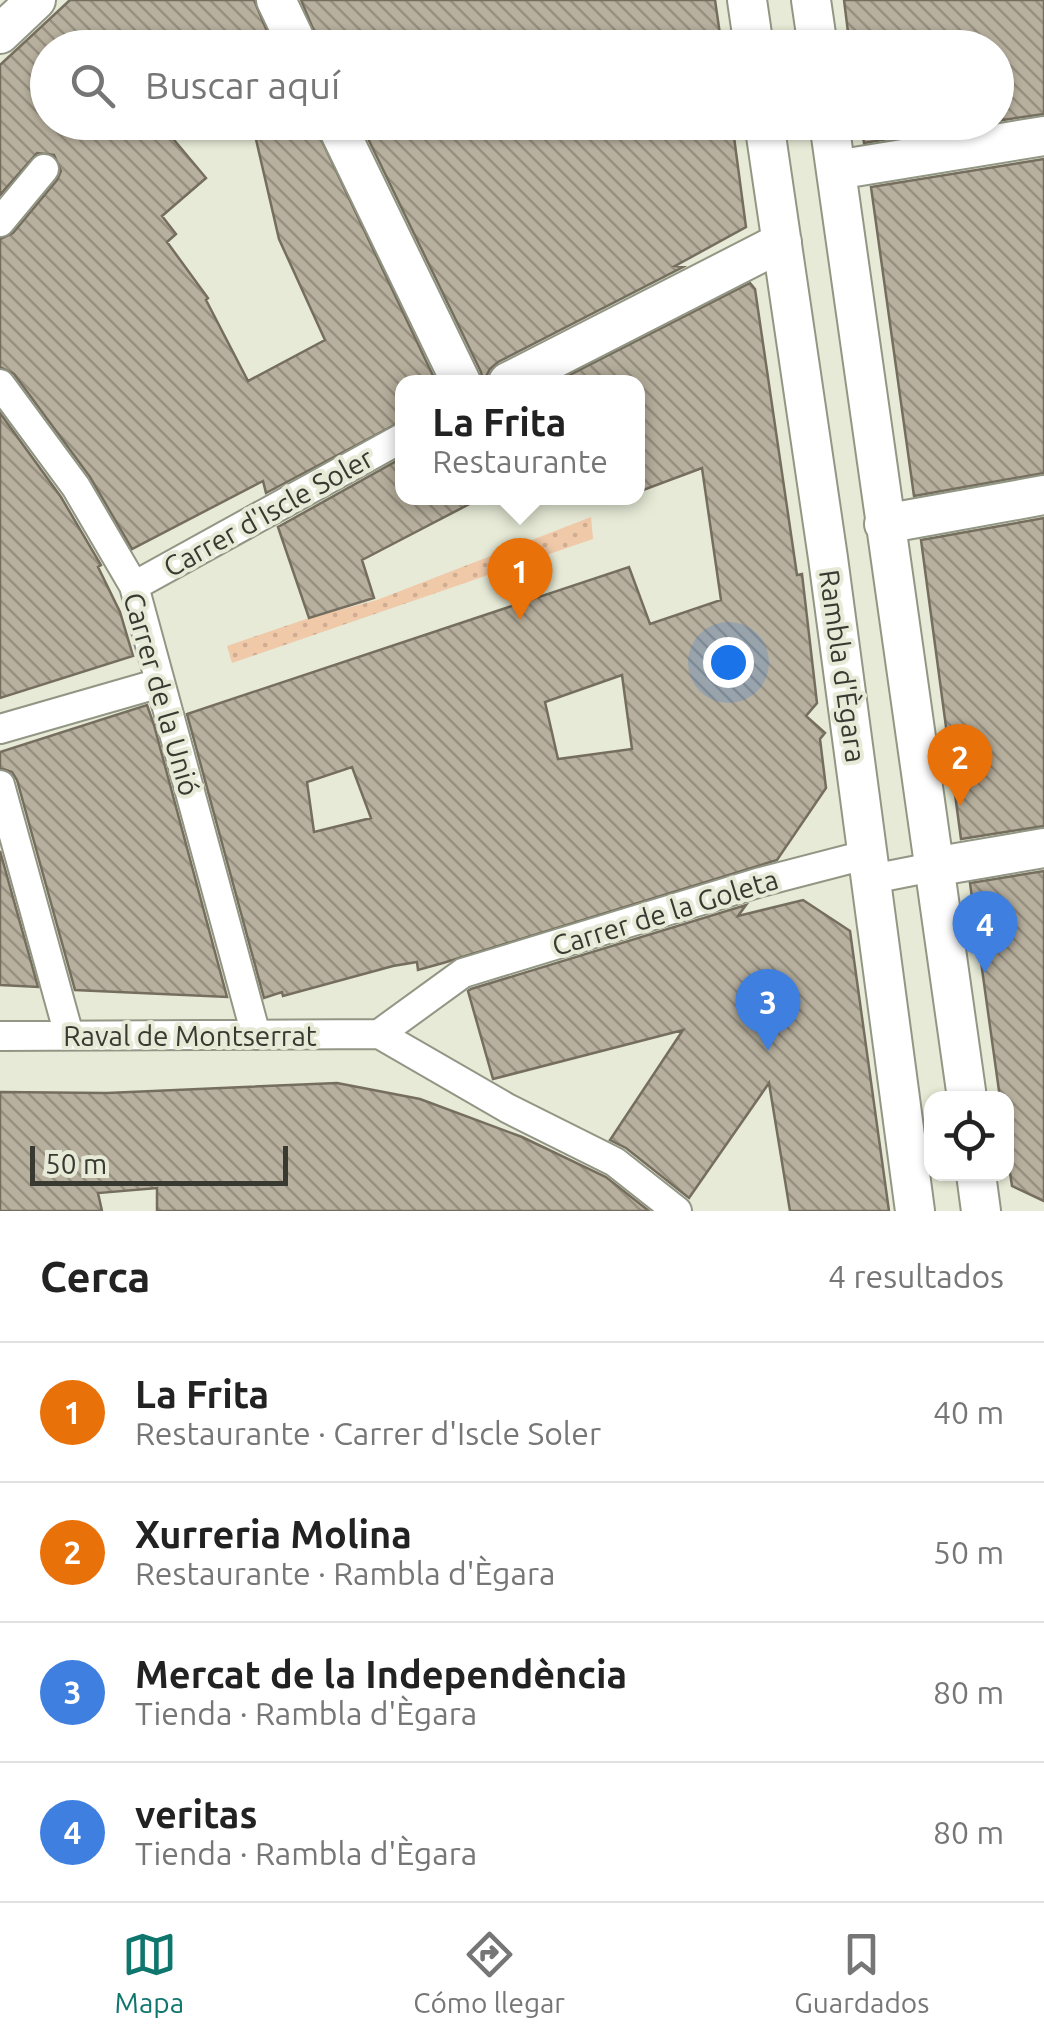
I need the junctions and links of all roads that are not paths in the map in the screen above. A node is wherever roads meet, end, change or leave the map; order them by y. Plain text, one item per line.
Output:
1 (36, 0) edge
2 (276, 0) edge
3 (747, 0) edge
4 (811, 0) edge
5 (290, 30) edge
6 (751, 30) edge
7 (815, 30) edge
8 (0, 34) edge
9 (1044, 136) edge
10 (344, 140) edge
11 (767, 140) edge
12 (832, 140) edge
13 (44, 169) dead end
14 (836, 170) junction
15 (0, 222) edge
16 (782, 242) junction
17 (458, 375) edge
18 (522, 375) edge
19 (0, 384) edge
20 (395, 442) edge
21 (1044, 495) edge
22 (884, 524) junction
23 (134, 586) junction
24 (160, 683) junction
25 (0, 729) edge
26 (0, 785) edge
27 (1044, 848) edge
28 (870, 866) junction
29 (933, 867) junction
30 (256, 1034) junction
31 (379, 1034) junction
32 (69, 1035) junction
33 (0, 1036) edge
34 (967, 1091) edge
35 (977, 1181) edge
36 (678, 1211) edge
37 (916, 1211) edge
38 (981, 1211) edge

1 - 8 street
2 - 5 street
3 - 6 street
4 - 7 street
9 - 14 street
10 - 17 street
11 - 16 street, Rambla d'Ègara
12 - 14 street
13 - 15 street
14 - 22 street
16 - 18 street
16 - 28 street, Rambla d'Ègara
19 - 23 street, Carrer de la Unió
20 - 23 street, Carrer d'Iscle Soler
21 - 22 street
22 - 29 street
23 - 24 street, Carrer de la Unió
24 - 25 street
24 - 30 street, Carrer de la Unió
26 - 32 street
27 - 29 street
28 - 29 street, Carrer de la Goleta
28 - 31 street, Carrer de la Goleta
28 - 37 street, Rambla d'Ègara
29 - 34 street
30 - 31 street, Raval de Montserrat
30 - 32 street, Raval de Montserrat
31 - 36 street
32 - 33 street, Raval de Montserrat
35 - 38 street

